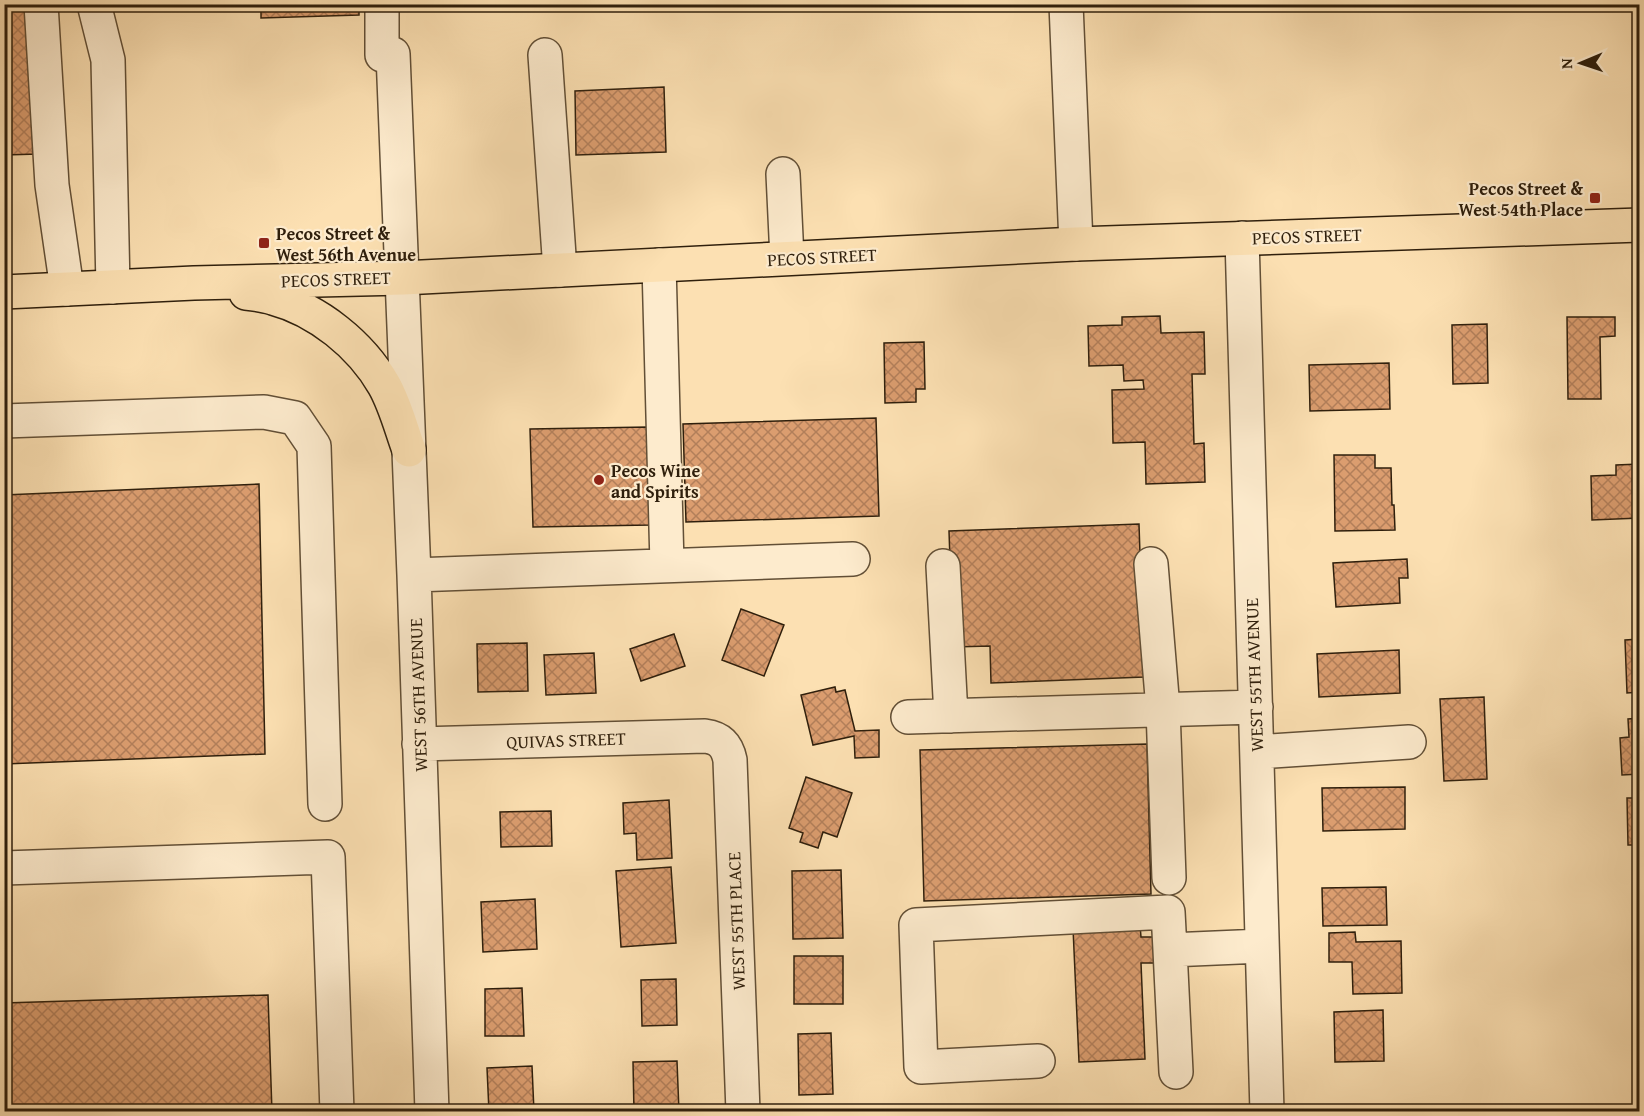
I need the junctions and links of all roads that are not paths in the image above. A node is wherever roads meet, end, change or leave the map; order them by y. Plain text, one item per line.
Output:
1 (41, 4) edge
2 (94, 4) edge
3 (382, 4) edge
4 (1066, 4) edge
5 (545, 55) dead end
6 (783, 174) dead end
7 (1640, 225) edge
8 (1242, 238) junction
9 (1076, 244) junction
10 (787, 258) junction
11 (659, 265) junction
12 (560, 270) junction
13 (403, 278) junction
14 (194, 284) junction
15 (113, 287) junction
16 (67, 289) junction
17 (4, 292) edge
18 (4, 422) edge
19 (409, 450) junction
20 (854, 559) dead end
21 (1151, 564) dead end
22 (667, 565) junction
23 (943, 566) dead end
24 (414, 575) junction
25 (1256, 707) junction
26 (1163, 709) junction
27 (951, 716) junction
28 (908, 717) dead end
29 (714, 737) joint
30 (1409, 742) dead end
31 (419, 744) junction
32 (1257, 752) junction
33 (325, 804) dead end
34 (4, 868) edge
35 (1169, 878) dead end
36 (1262, 946) junction
37 (1170, 950) junction
38 (1038, 1060) dead end
39 (1176, 1072) dead end
40 (337, 1112) edge
41 (432, 1112) edge
42 (743, 1112) edge
43 (1267, 1112) edge

1 - 16 street
2 - 15 street
3 - 13 street, WEST 56TH AVENUE
4 - 9 street
5 - 12 street
6 - 10 street
7 - 8 main road, PECOS STREET
8 - 9 main road, PECOS STREET
8 - 25 street, WEST 55TH AVENUE
9 - 10 main road, PECOS STREET
10 - 11 main road, PECOS STREET
11 - 12 main road, PECOS STREET
11 - 22 street
12 - 13 main road, PECOS STREET
13 - 14 main road, PECOS STREET
13 - 19 street, WEST 56TH AVENUE
14 - 15 main road, PECOS STREET
14 - 19 main road
15 - 16 main road, PECOS STREET
16 - 17 main road, PECOS STREET
18 - 33 street
19 - 24 street, WEST 56TH AVENUE
20 - 22 street
21 - 26 street
22 - 24 street
23 - 27 street
24 - 31 street, WEST 56TH AVENUE
25 - 26 street
25 - 32 street, WEST 55TH AVENUE
26 - 27 street
26 - 35 street
27 - 28 street
29 - 31 street, QUIVAS STREET
29 - 42 street, WEST 55TH PLACE
30 - 32 street
31 - 41 street, WEST 56TH AVENUE
32 - 36 street, WEST 55TH AVENUE
34 - 40 street
36 - 37 street
36 - 43 street, WEST 55TH AVENUE
37 - 38 street
37 - 39 street

